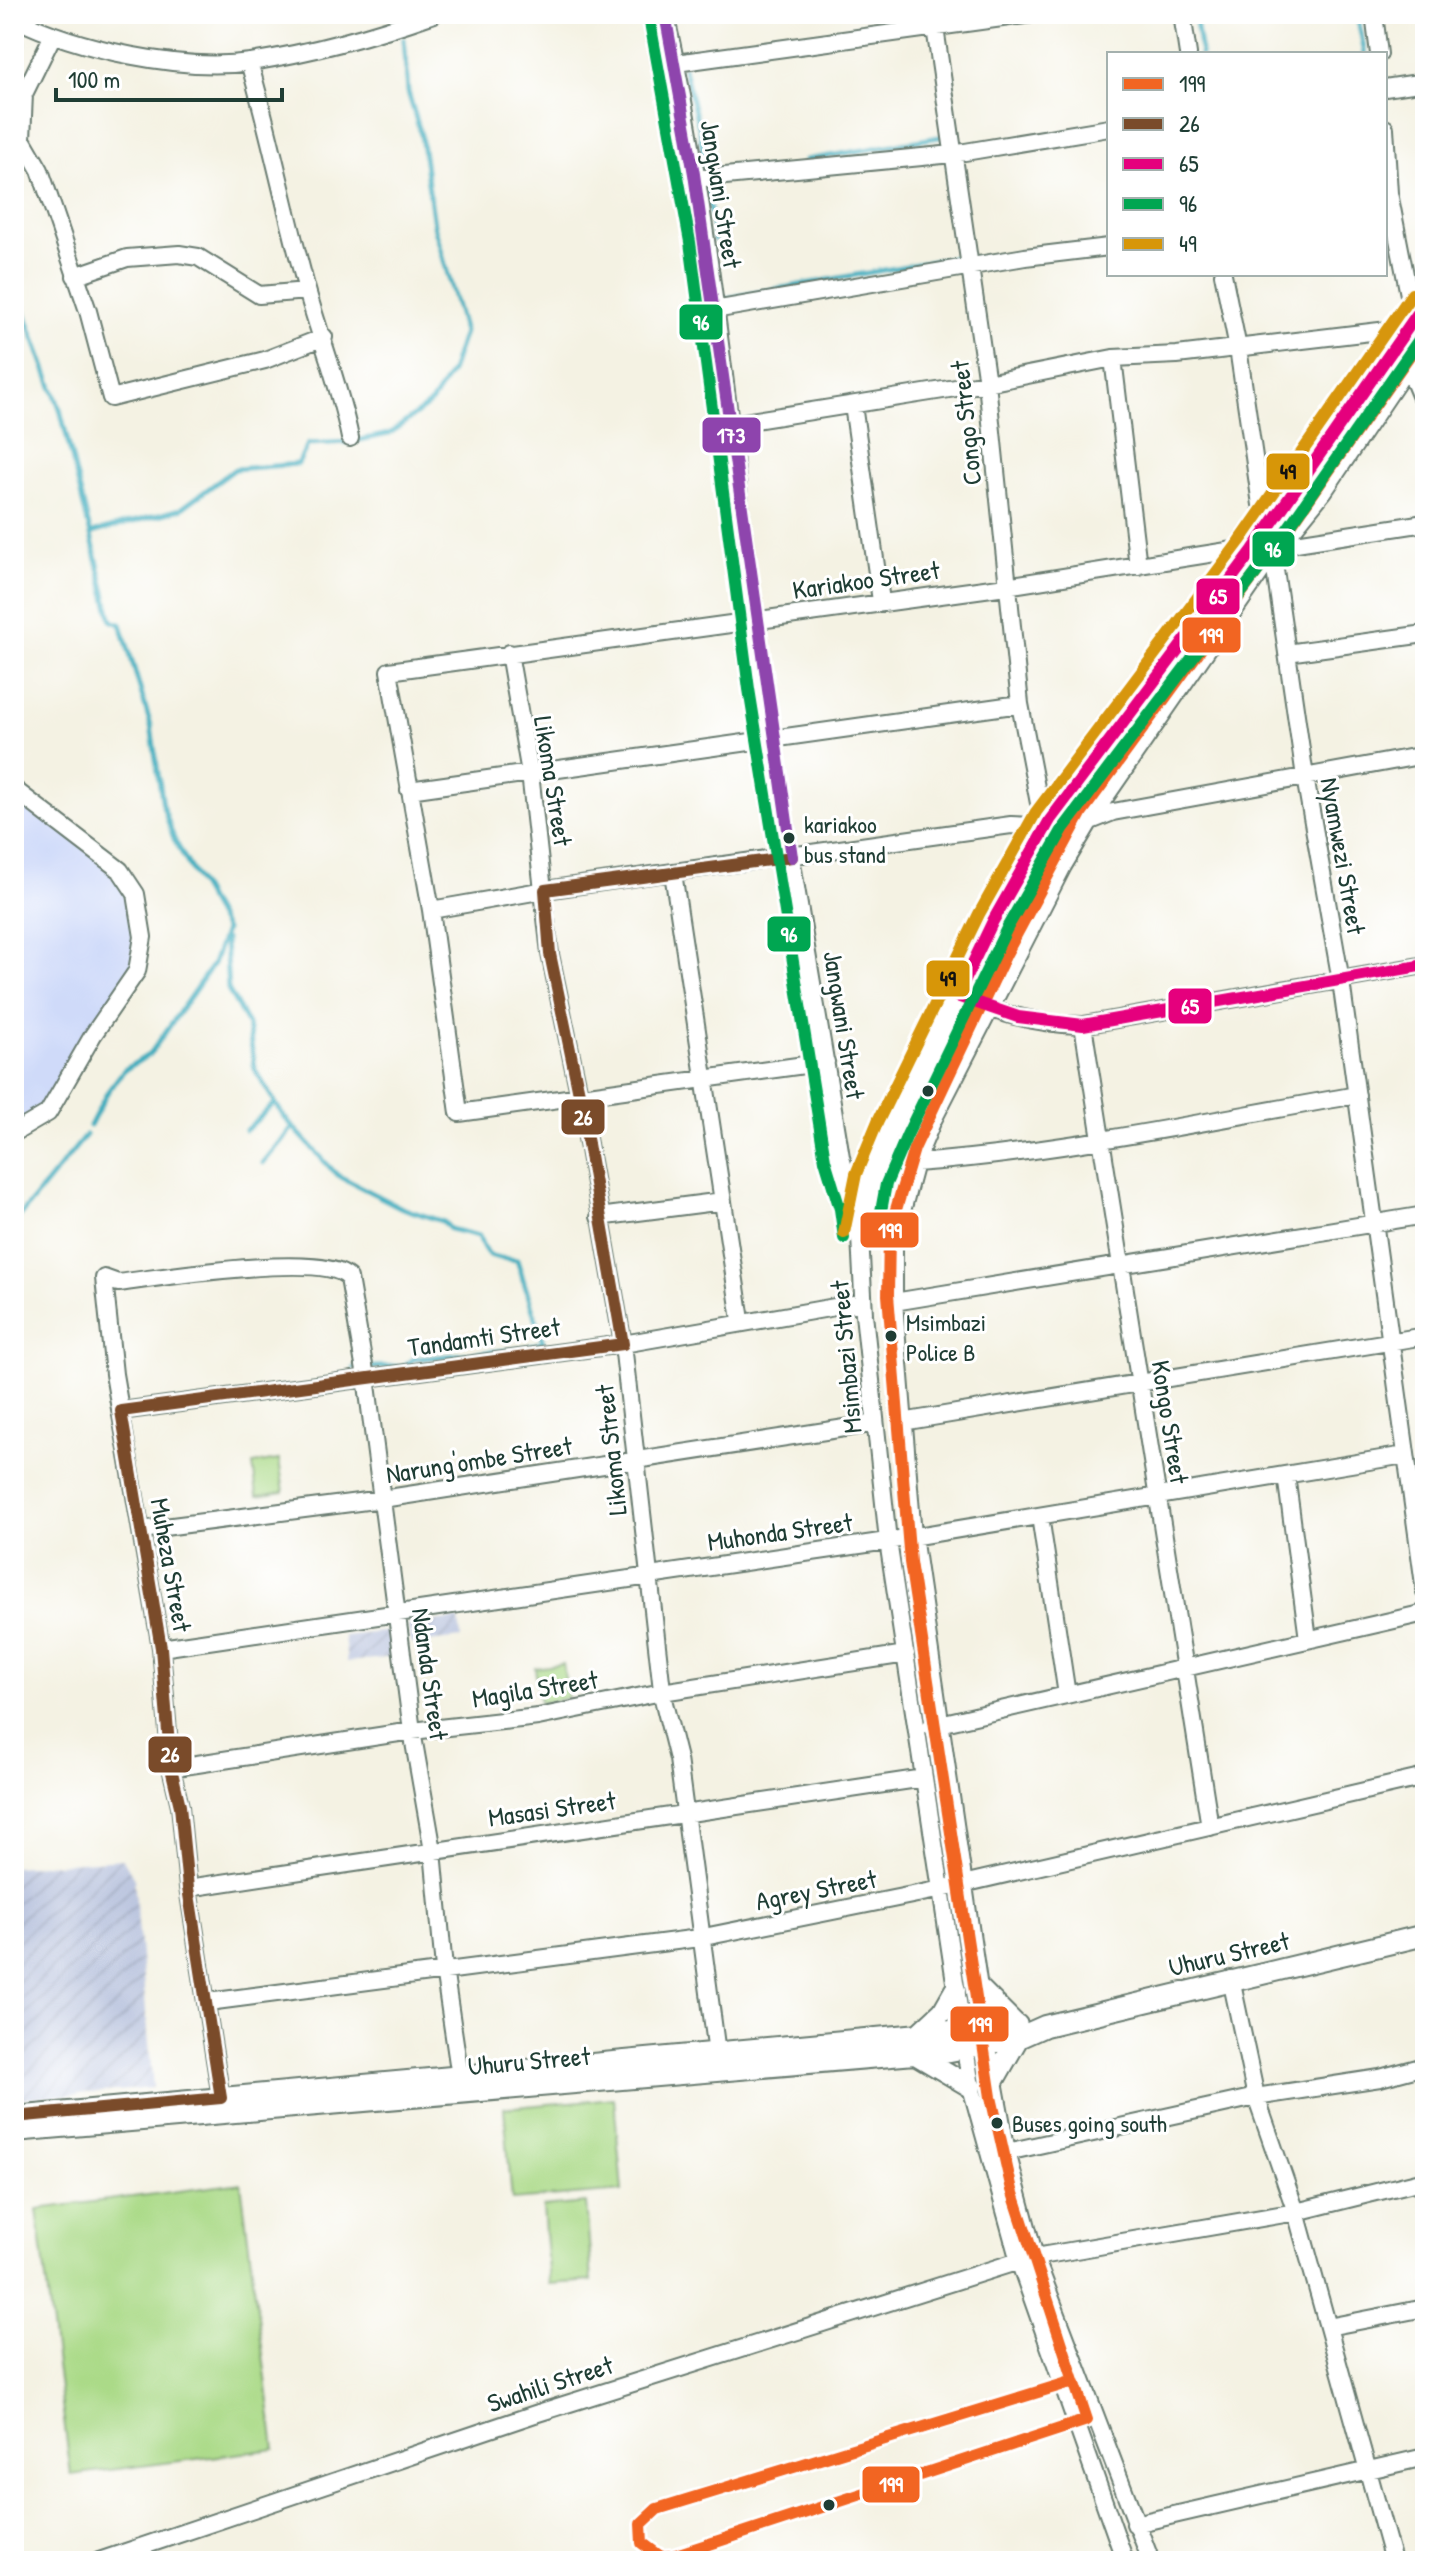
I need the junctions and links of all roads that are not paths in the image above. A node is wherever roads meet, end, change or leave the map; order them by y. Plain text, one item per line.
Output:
1 (434, 14) edge
2 (665, 14) edge
3 (1032, 14) edge
4 (1182, 14) edge
5 (1374, 14) edge
6 (14, 18) edge
7 (934, 21) edge
8 (52, 37) junction
9 (1188, 52) edge
10 (1379, 52) edge
11 (249, 62) junction
12 (676, 63) junction
13 (1425, 82) edge
14 (1387, 88) edge
15 (1107, 128) edge
16 (953, 154) junction
17 (694, 179) junction
18 (1387, 193) edge
19 (1107, 247) edge
20 (971, 267) junction
21 (75, 276) junction
22 (1223, 276) edge
23 (307, 291) junction
24 (1425, 295) edge
25 (1425, 303) edge
26 (714, 310) junction
27 (1410, 325) junction
28 (1425, 334) edge
29 (324, 337) junction
30 (1425, 341) edge
31 (1238, 348) junction
32 (1390, 355) junction
33 (1113, 358) junction
34 (1406, 366) junction
35 (987, 383) junction
36 (1425, 403) edge
37 (853, 405) junction
38 (731, 424) junction
39 (350, 438) dead end
40 (1425, 523) edge
41 (1265, 532) junction
42 (1253, 550) junction
43 (1278, 550) junction
44 (1138, 566) junction
45 (1006, 586) junction
46 (881, 601) junction
47 (755, 619) junction
48 (1425, 634) edge
49 (509, 653) junction
50 (1287, 653) junction
51 (1020, 704) junction
52 (773, 739) junction
53 (1425, 755) edge
54 (530, 773) junction
55 (1305, 777) junction
56 (14, 789) edge
57 (409, 790) junction
58 (1049, 823) junction
59 (1089, 824) junction
60 (792, 857) junction
61 (673, 873) junction
62 (545, 890) junction
63 (431, 910) junction
64 (1425, 965) edge
65 (1341, 981) junction
66 (957, 996) junction
67 (990, 1008) junction
68 (1083, 1025) junction
69 (826, 1062) junction
70 (705, 1080) junction
71 (1357, 1095) junction
72 (580, 1098) junction
73 (14, 1133) edge
74 (1101, 1139) junction
75 (915, 1163) junction
76 (723, 1201) junction
77 (1425, 1215) edge
78 (599, 1217) junction
79 (1374, 1224) junction
80 (860, 1236) junction
81 (1121, 1267) junction
82 (349, 1278) joint
83 (894, 1302) junction
84 (852, 1304) dead end
85 (741, 1320) junction
86 (1425, 1336) edge
87 (1388, 1340) junction
88 (623, 1344) junction
89 (366, 1377) junction
90 (1140, 1383) junction
91 (121, 1411) junction
92 (902, 1422) junction
93 (871, 1424) dead end
94 (1405, 1455) junction
95 (637, 1461) junction
96 (1286, 1475) junction
97 (1157, 1496) junction
98 (382, 1499) junction
99 (1040, 1516) junction
100 (141, 1530) junction
101 (913, 1536) junction
102 (888, 1541) junction
103 (649, 1576) junction
104 (1425, 1592) edge
105 (397, 1613) junction
106 (1425, 1613) edge
107 (1308, 1639) junction
108 (161, 1648) junction
109 (906, 1654) junction
110 (1185, 1668) junction
111 (662, 1692) junction
112 (1067, 1695) junction
113 (939, 1724) junction
114 (916, 1729) junction
115 (412, 1731) junction
116 (171, 1768) junction
117 (1425, 1777) edge
118 (924, 1778) junction
119 (682, 1814) junction
120 (1210, 1827) junction
121 (433, 1851) junction
122 (964, 1884) junction
123 (188, 1888) junction
124 (943, 1889) junction
125 (1425, 1935) edge
126 (699, 1938) junction
127 (444, 1969) junction
128 (1231, 1979) junction
129 (980, 1989) junction
130 (955, 1990) junction
131 (208, 2002) junction
132 (1017, 2032) junction
133 (986, 2036) junction
134 (963, 2040) junction
135 (917, 2045) junction
136 (717, 2053) junction
137 (1425, 2066) edge
138 (460, 2077) junction
139 (994, 2080) junction
140 (971, 2087) junction
141 (1256, 2097) junction
142 (221, 2098) junction
143 (14, 2117) edge
144 (14, 2131) edge
145 (1007, 2152) junction
146 (1425, 2180) edge
147 (1296, 2212) junction
148 (1027, 2259) junction
149 (1425, 2308) edge
150 (1328, 2327) junction
151 (1425, 2457) edge
152 (1367, 2471) junction
153 (1135, 2524) junction
154 (99, 2561) edge
155 (1125, 2561) edge
156 (1151, 2561) edge
157 (1393, 2561) edge

1 - 11 street
2 - 12 street, Jangwani Street
3 - 7 street
4 - 9 street
5 - 10 street
6 - 8 street
7 - 12 street
7 - 16 street, Congo Street
8 - 11 street
8 - 21 street
11 - 23 street
12 - 17 street, Jangwani Street
13 - 14 street
15 - 16 street
16 - 17 street
16 - 20 street, Congo Street
17 - 26 street, Jangwani Street
18 - 24 street
19 - 20 street
20 - 26 street
20 - 35 street, Congo Street
21 - 23 street
21 - 29 street
22 - 31 street
23 - 29 street
25 - 27 street, Msimbazi Street
26 - 38 street, Jangwani Street
27 - 28 street
27 - 31 street
27 - 32 street, Msimbazi Street
29 - 39 street
30 - 34 street, Msimbazi Street
31 - 33 street
31 - 41 street
32 - 34 street
32 - 41 street, Msimbazi Street
33 - 35 street
33 - 44 street
34 - 36 street
34 - 43 street, Msimbazi Street
35 - 37 street
35 - 45 street, Congo Street
37 - 38 street
37 - 46 street
38 - 47 street, Jangwani Street
40 - 43 street
41 - 42 street, Msimbazi Street
42 - 44 street, Kariakoo Street
42 - 58 street, Msimbazi Street
43 - 50 street, Nyamwezi Street
43 - 59 street, Msimbazi Street
44 - 45 street, Kariakoo Street
45 - 46 street, Kariakoo Street
45 - 51 street, Congo Street
46 - 47 street, Kariakoo Street
47 - 49 street, Kariakoo Street
47 - 52 street, Jangwani Street
48 - 50 street
49 - 54 street, Likoma Street
49 - 57 street, Kariakoo Street
50 - 55 street, Nyamwezi Street
51 - 52 street
51 - 58 street, Congo Street
52 - 54 street
52 - 60 street, Jangwani Street
53 - 55 street
54 - 57 street
54 - 62 street, Likoma Street
55 - 59 street
55 - 65 street, Nyamwezi Street
56 - 73 street
57 - 63 street
58 - 59 street
58 - 60 street
58 - 66 street, Msimbazi Street
59 - 67 street, Msimbazi Street
60 - 61 street
60 - 69 street, Jangwani Street
61 - 62 street
61 - 70 street
62 - 63 street
62 - 72 street, Likoma Street
63 - 72 street
64 - 65 street
65 - 68 street
65 - 71 street, Nyamwezi Street
66 - 67 street
66 - 80 street, Msimbazi Street
67 - 68 street
67 - 75 street, Msimbazi Street
68 - 74 street, Kongo Street
69 - 70 street
69 - 80 street, Jangwani Street
70 - 72 street
70 - 76 street
71 - 74 street
71 - 79 street, Nyamwezi Street
72 - 78 street, Likoma Street
74 - 75 street
74 - 81 street, Kongo Street
75 - 83 street, Msimbazi Street
76 - 78 street
76 - 85 street
77 - 79 street
78 - 88 street, Likoma Street
79 - 81 street
79 - 87 street, Nyamwezi Street
80 - 102 street, Msimbazi Street
81 - 83 street
81 - 90 street, Kongo Street
82 - 89 street, Ndanda Street
82 - 91 street, Muheza Street
83 - 92 street, Msimbazi Street
84 - 85 street, Tandamti Street
85 - 88 street, Tandamti Street
86 - 87 street
87 - 90 street
87 - 94 street, Nyamwezi Street
88 - 89 street, Tandamti Street
88 - 95 street, Likoma Street
89 - 91 street, Tandamti Street
89 - 98 street, Ndanda Street
90 - 92 street
90 - 97 street, Kongo Street
91 - 100 street, Muheza Street
92 - 101 street, Msimbazi Street
93 - 95 street, Narung'ombe Street
94 - 96 street, Muhonda Street
94 - 104 street, Nyamwezi Street
95 - 98 street, Narung'ombe Street
95 - 103 street, Likoma Street
96 - 97 street, Muhonda Street
96 - 107 street
97 - 99 street, Muhonda Street
97 - 110 street, Kongo Street
98 - 100 street, Narung'ombe Street
98 - 105 street, Ndanda Street
99 - 101 street, Muhonda Street
99 - 112 street
100 - 108 street, Muheza Street
101 - 102 street, Muhonda Street
101 - 113 street, Msimbazi Street
102 - 103 street, Muhonda Street
102 - 109 street, Msimbazi Street
103 - 105 street, Muhonda Street
103 - 111 street, Likoma Street
105 - 108 street, Muhonda Street
105 - 115 street, Ndanda Street
106 - 107 street
107 - 110 street
108 - 116 street, Muheza Street
109 - 111 street, Magila Street
109 - 114 street, Msimbazi Street
110 - 112 street
110 - 120 street, Kongo Street
111 - 115 street, Magila Street
111 - 119 street, Likoma Street
112 - 113 street
113 - 114 street
113 - 122 street, Msimbazi Street
114 - 118 street, Msimbazi Street
115 - 116 street, Magila Street
115 - 121 street, Ndanda Street
116 - 123 street, Muheza Street
117 - 120 street, Agrey Street
118 - 119 street, Masasi Street
118 - 124 street, Msimbazi Street
119 - 121 street, Masasi Street
119 - 126 street, Likoma Street
120 - 122 street, Agrey Street
121 - 123 street, Masasi Street
121 - 127 street, Ndanda Street
122 - 124 street, Agrey Street
122 - 129 street, Msimbazi Street
123 - 131 street, Muheza Street
124 - 126 street, Agrey Street
124 - 130 street, Msimbazi Street
125 - 128 main road, Uhuru Street
126 - 127 street, Agrey Street
126 - 136 street, Likoma Street
127 - 131 street, Agrey Street
127 - 138 street, Ndanda Street
128 - 132 main road, Uhuru Street
128 - 141 street
129 - 132 main road
129 - 133 street, Msimbazi Street
130 - 134 street, Msimbazi Street
130 - 135 main road
131 - 142 street, Muheza Street
132 - 133 main road, Uhuru Street
132 - 139 main road
133 - 134 main road, Uhuru Street
133 - 139 street, Msimbazi Street
134 - 135 main road, Uhuru Street
134 - 140 street, Msimbazi Street
135 - 136 main road, Uhuru Street
135 - 140 main road
135 - 144 main road, Uhuru Street
136 - 138 main road, Uhuru Street
137 - 141 street
138 - 142 main road, Uhuru Street
139 - 145 street, Msimbazi Street
140 - 148 street, Msimbazi Street
141 - 145 street
141 - 147 street
142 - 143 main road, Uhuru Street
145 - 148 street, Msimbazi Street
146 - 147 street, Swahili Street
147 - 148 street, Swahili Street
147 - 150 street
148 - 153 street
148 - 154 street, Swahili Street
148 - 155 street
149 - 150 street
150 - 152 street
151 - 152 street
152 - 153 street
152 - 157 street
153 - 156 street

